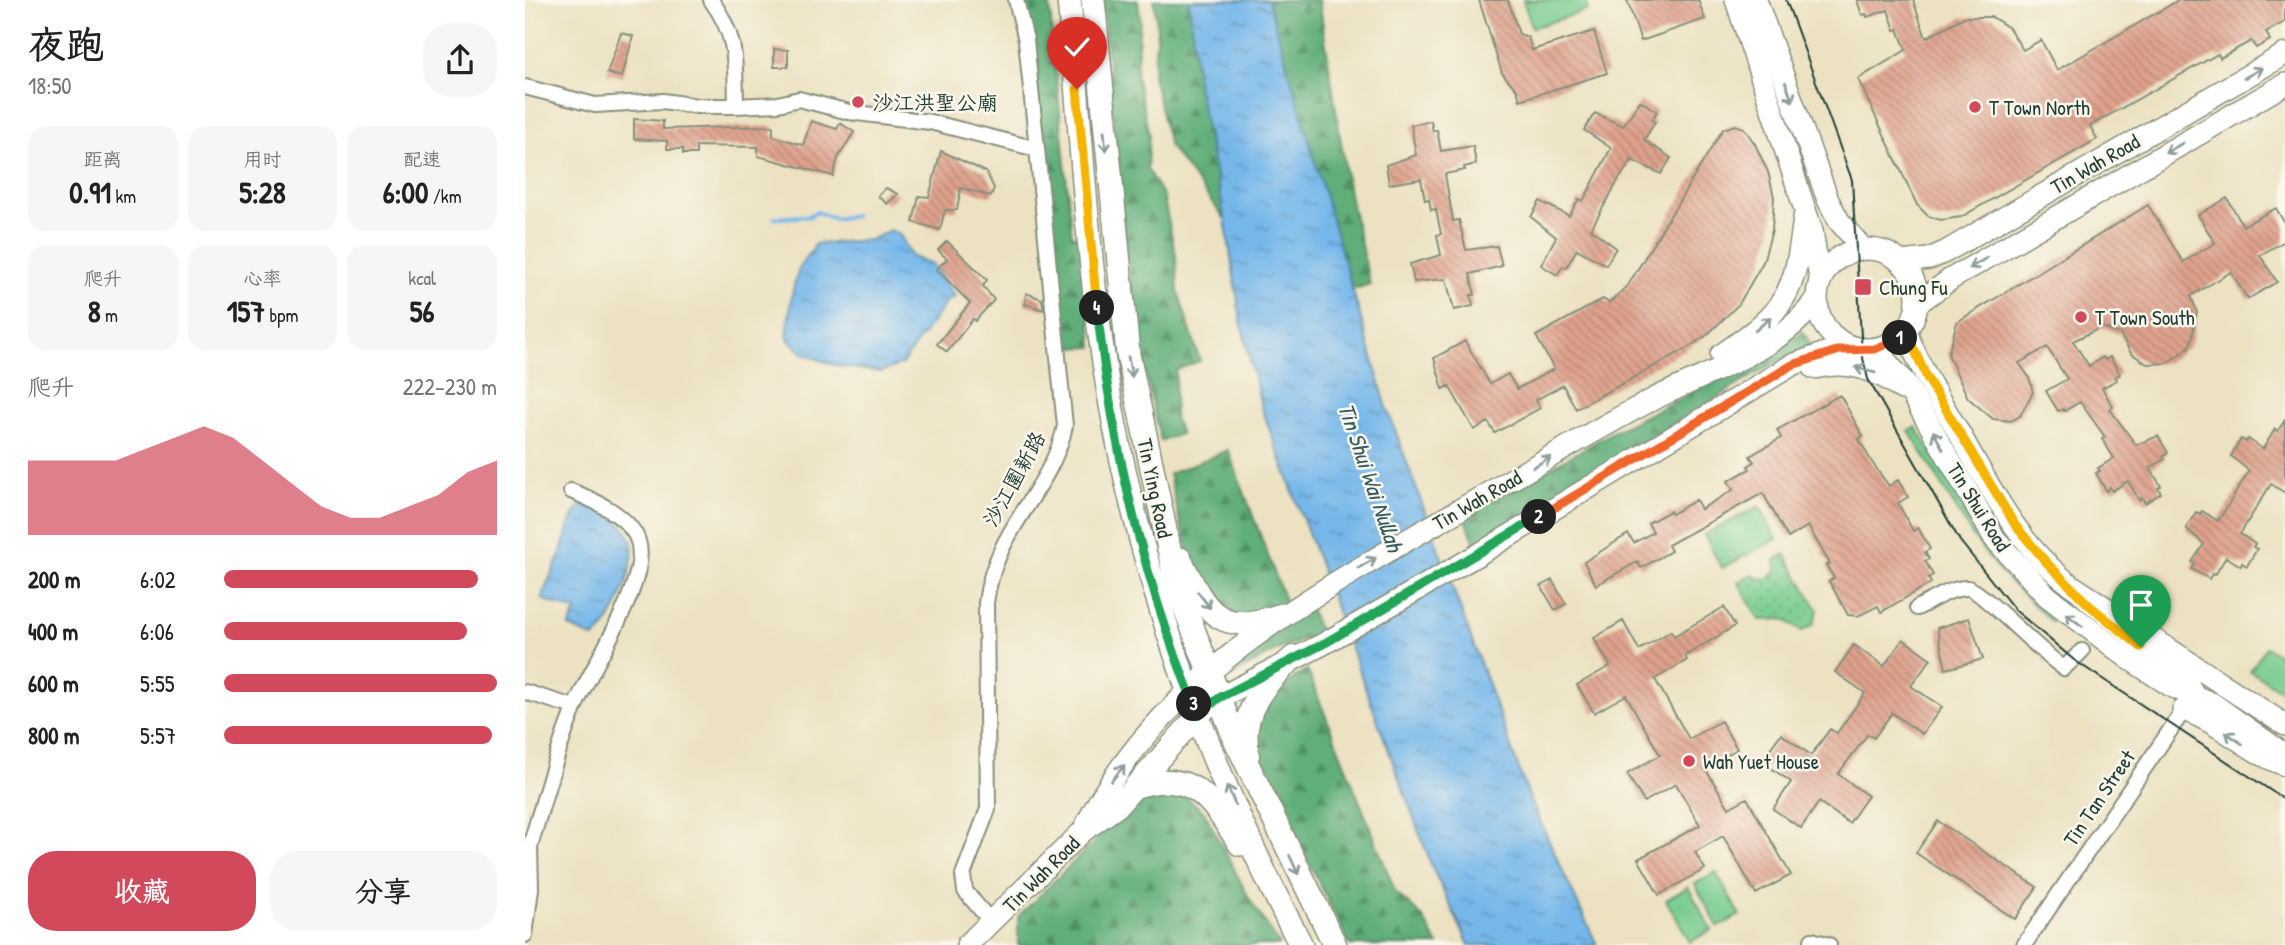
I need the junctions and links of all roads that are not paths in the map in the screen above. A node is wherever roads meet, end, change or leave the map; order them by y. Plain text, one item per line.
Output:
1 (711, 0) edge
2 (1016, 0) edge
3 (1069, 0) edge
4 (1093, 0) edge
5 (1736, 0) edge
6 (1756, 0) edge
7 (2285, 54) edge
8 (2285, 84) edge
9 (525, 87) edge
10 (736, 106) junction
11 (1037, 149) junction
12 (1805, 208) junction
13 (1863, 249) junction
14 (1901, 262) junction
15 (1818, 289) junction
16 (1918, 303) junction
17 (1906, 331) junction
18 (1866, 349) junction
19 (1667, 392) junction
20 (1920, 408) junction
21 (1688, 427) junction
22 (571, 491) dead end
23 (1160, 519) junction
24 (2071, 585) junction
25 (1917, 608) dead end
26 (1282, 615) junction
27 (2082, 650) dead end
28 (1294, 656) junction
29 (1208, 671) junction
30 (2208, 674) junction
31 (1188, 690) junction
32 (525, 692) edge
33 (1219, 698) junction
34 (2188, 703) junction
35 (574, 707) junction
36 (1198, 715) junction
37 (2285, 725) edge
38 (2285, 755) edge
39 (2285, 765) edge
40 (1254, 781) junction
41 (1136, 786) junction
42 (1083, 831) junction
43 (1278, 903) junction
44 (992, 922) junction
45 (525, 935) edge
46 (1812, 940) dead end
47 (967, 945) edge
48 (1301, 945) edge
49 (1335, 945) edge
50 (1829, 945) edge
51 (2024, 945) edge

1 - 10 street
2 - 11 street, 沙江圍新路
3 - 31 main road, Tin Ying Road
4 -> 23 main road, Tin Ying Road
5 - 12 main road
6 -> 13 main road
14 -> 7 main road, Tin Wah Road
8 -> 16 main road, Tin Wah Road
9 - 10 street
10 - 11 street
11 - 44 street, 沙江圍新路
12 - 15 main road
19 -> 12 main road
13 - 14 main road
13 - 15 main road
14 - 16 main road
15 - 18 main road
15 - 19 main road, Tin Wah Road
16 - 17 main road
17 - 18 main road
17 - 24 main road, Tin Shui Road
18 - 20 main road, Tin Shui Road
18 - 21 main road, Tin Wah Road
26 -> 19 main road, Tin Wah Road
20 -> 21 main road
34 -> 20 main road, Tin Shui Road
21 - 28 main road, Tin Wah Road
22 - 35 street
23 -> 26 main road
23 - 29 main road, Tin Ying Road
24 - 30 main road, Tin Shui Road
24 - 34 main road
25 - 27 street
26 - 29 main road, Tin Wah Road
28 - 33 main road, Tin Wah Road
28 - 40 main road
29 - 31 main road, Tin Wah Road
29 - 33 main road, Tin Ying Road
30 - 34 street, Tin Tan Street
30 - 37 main road, Tin Shui Road
31 - 36 main road, Tin Ying Road
42 -> 31 main road, Tin Wah Road
32 - 35 street
33 - 36 main road, Tin Wah Road
33 - 40 main road, Tin Ying Road
34 - 38 main road, Tin Shui Road
39 -> 34 main road
34 - 51 street, Tin Tan Street
35 - 45 street
36 - 41 main road, Tin Wah Road
43 -> 36 main road, Tin Ying Road
40 -> 49 main road, Tin Ying Road
41 - 42 main road, Tin Wah Road
41 - 43 main road
42 - 44 main road, Tin Wah Road
43 - 48 main road, Tin Ying Road
44 - 47 main road, Tin Wah Road
46 - 50 street

